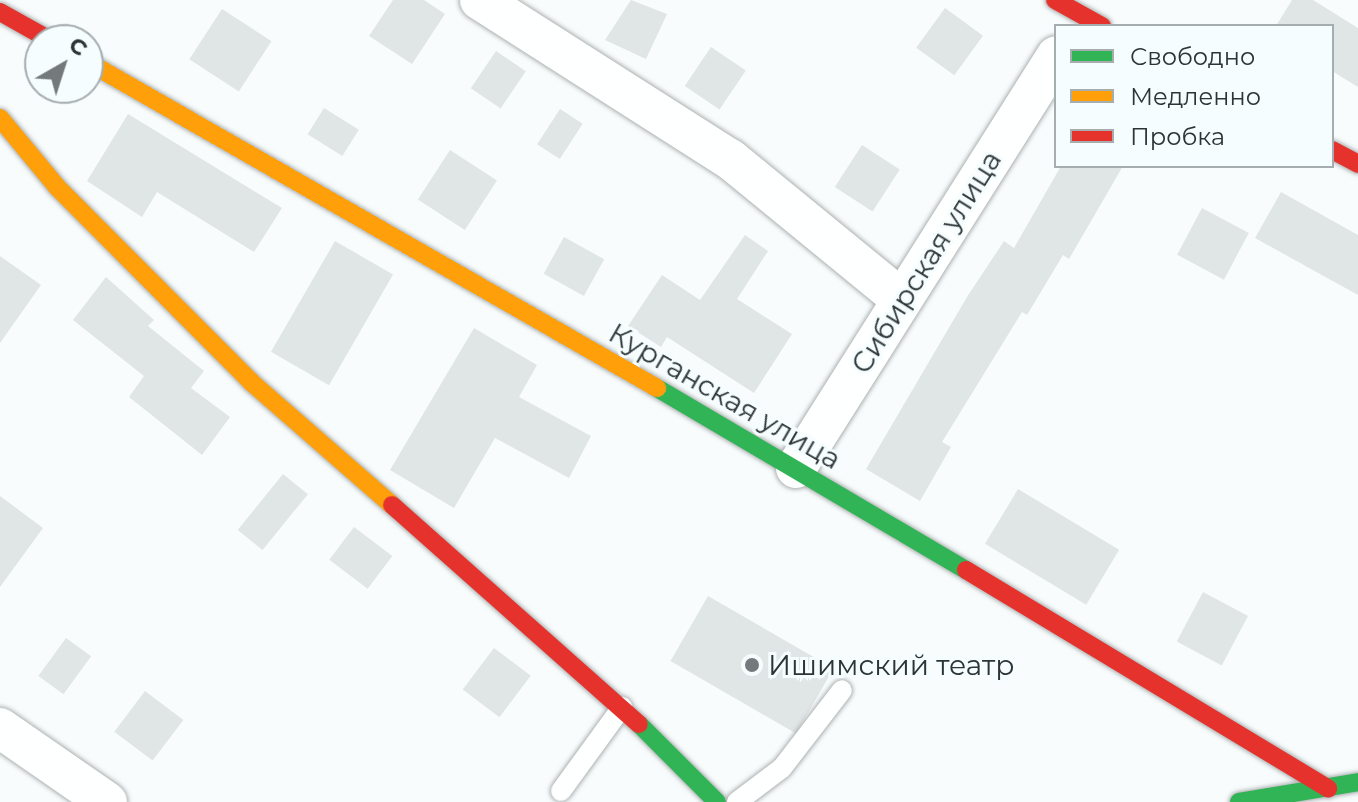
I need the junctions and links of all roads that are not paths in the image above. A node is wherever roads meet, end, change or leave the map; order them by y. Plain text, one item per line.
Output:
1 (480, 0) edge
2 (0, 12) edge
3 (24, 25) edge
4 (1054, 59) edge
5 (104, 71) edge
6 (0, 118) edge
7 (1334, 151) edge
8 (1358, 164) edge
9 (901, 299) junction
10 (796, 468) junction
11 (842, 690) dead end
12 (622, 707) junction
13 (0, 728) edge
14 (1358, 782) edge
15 (561, 791) dead end
16 (1329, 795) edge
17 (107, 802) edge
18 (717, 802) edge
19 (737, 802) edge
20 (1239, 802) edge

1 - 9 street
2 - 3 main road
4 - 9 street, Сибирская улица
5 - 10 main road, Курганская улица
6 - 12 main road
7 - 8 main road
9 - 10 street, Сибирская улица
10 - 16 main road, Курганская улица
11 - 19 lane
12 - 15 lane
12 - 18 main road
13 - 17 street
14 - 16 main road
16 - 20 main road

